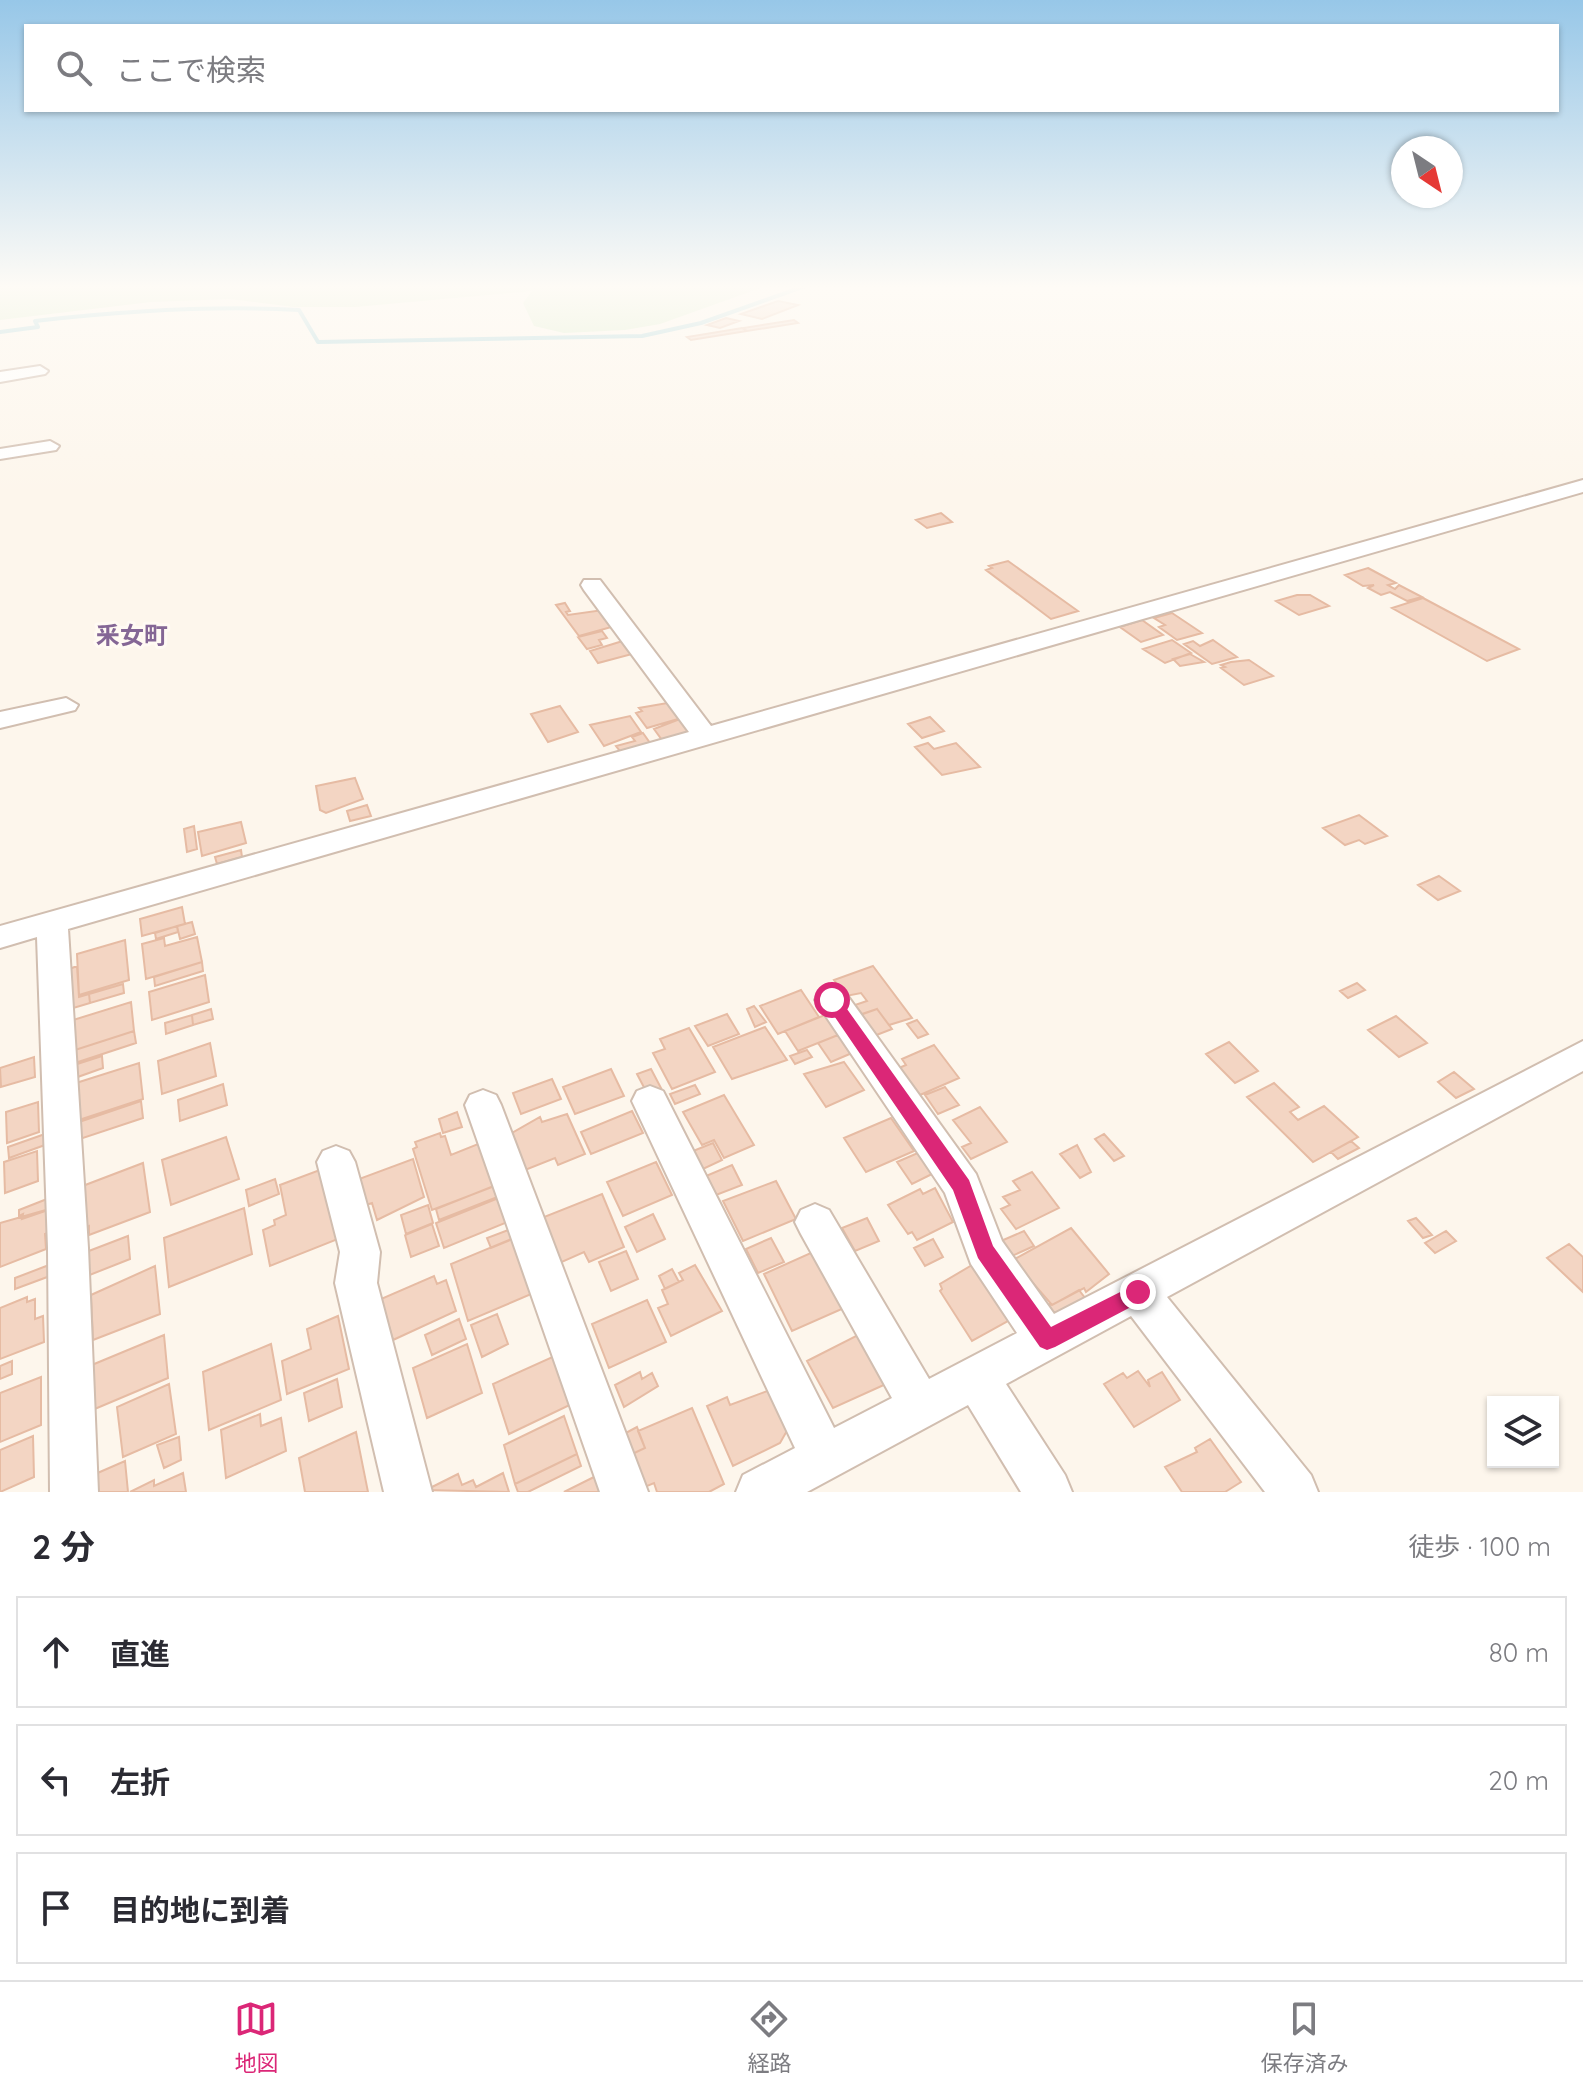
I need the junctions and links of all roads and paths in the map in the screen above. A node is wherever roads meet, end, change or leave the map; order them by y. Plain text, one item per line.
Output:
1 (40, 371) dead end
2 (0, 377) edge
3 (50, 446) dead end
4 (0, 454) edge
5 (1583, 486) edge
6 (592, 585) dead end
7 (66, 705) dead end
8 (0, 720) edge
9 (705, 735) junction
10 (52, 922) junction
11 (0, 937) edge
12 (832, 1000) dead end
13 (1583, 1055) edge
14 (650, 1101) dead end
15 (483, 1105) dead end
16 (336, 1162) dead end
17 (815, 1222) dead end
18 (1138, 1292) junction
19 (1047, 1340) junction
20 (976, 1378) junction
21 (921, 1407) junction
22 (824, 1458) junction
23 (74, 1492) edge
24 (408, 1492) edge
25 (624, 1492) edge
26 (760, 1492) edge
27 (1048, 1492) edge
28 (1294, 1492) edge

1 - 2 street
3 - 4 street
5 - 9 street
6 - 9 street
7 - 8 street
9 - 10 street
10 - 11 street
10 - 23 street
12 - 19 street
13 - 18 street
14 - 22 street
15 - 25 street
16 - 24 street
17 - 21 street
18 - 19 street
18 - 28 street
19 - 20 street
20 - 21 street
20 - 27 street
21 - 22 street
22 - 26 street

